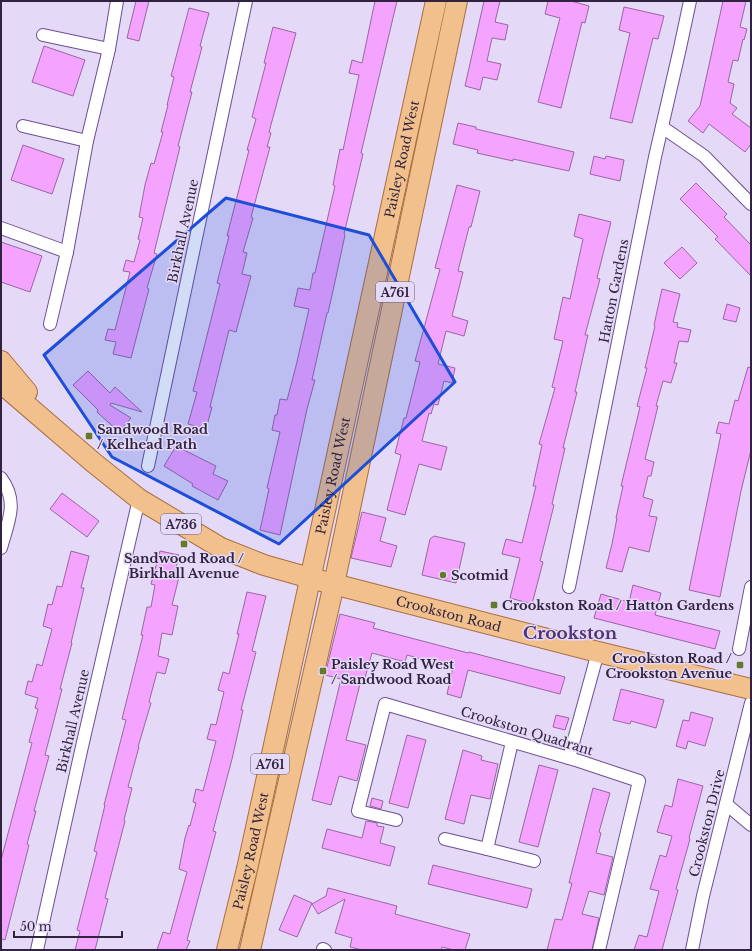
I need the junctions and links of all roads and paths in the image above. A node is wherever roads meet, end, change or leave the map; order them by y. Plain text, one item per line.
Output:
1 (117, 1) edge
2 (246, 1) edge
3 (436, 1) edge
4 (457, 1) edge
5 (690, 1) edge
6 (43, 35) dead end
7 (109, 49) junction
8 (22, 126) dead end
9 (662, 127) junction
10 (87, 142) junction
11 (751, 204) edge
12 (1, 228) edge
13 (67, 252) junction
14 (50, 324) dead end
15 (1, 361) edge
16 (1, 383) edge
17 (67, 440) junction
18 (148, 466) dead end
19 (1, 478) edge
20 (139, 499) junction
21 (1, 548) edge
22 (310, 578) junction
23 (334, 584) junction
24 (569, 587) dead end
25 (751, 587) edge
26 (739, 648) dead end
27 (598, 652) junction
28 (751, 688) edge
29 (751, 703) edge
30 (512, 742) junction
31 (568, 758) junction
32 (726, 804) junction
33 (396, 820) dead end
34 (751, 825) edge
35 (445, 839) dead end
36 (487, 849) junction
37 (534, 861) dead end
38 (228, 946) edge
39 (251, 948) edge
40 (37, 950) edge
41 (599, 950) edge
42 (692, 950) edge

1 - 7 street
2 - 18 street, Birkhall Avenue
3 - 22 main road, Paisley Road West / A761
4 - 23 main road, Paisley Road West / A761
5 - 9 street, Hatton Gardens
6 - 7 street
7 - 10 street
8 - 10 street
9 - 11 street
9 - 24 street, Hatton Gardens
10 - 13 street
12 - 13 street
13 - 14 street
15 - 17 main road, A736
16 - 17 main road, A736
17 - 20 main road, A736
19 - 21 street
20 - 22 main road, A736
20 - 40 street, Birkhall Avenue
22 - 23 main road, Crookston Road / A736
22 - 38 main road, Paisley Road West / A761
23 - 27 main road, Crookston Road / A736
23 - 39 main road, Paisley Road West / A761
25 - 26 street
27 - 28 main road, Crookston Road / A736
27 - 31 street
29 - 32 street, Crookston Drive
30 - 31 street, Crookston Quadrant
30 - 33 street, Crookston Quadrant
30 - 36 street
31 - 41 street, Crookston Quadrant
32 - 34 street
32 - 42 street, Crookston Drive
35 - 36 street
36 - 37 street
38 - 39 main road

